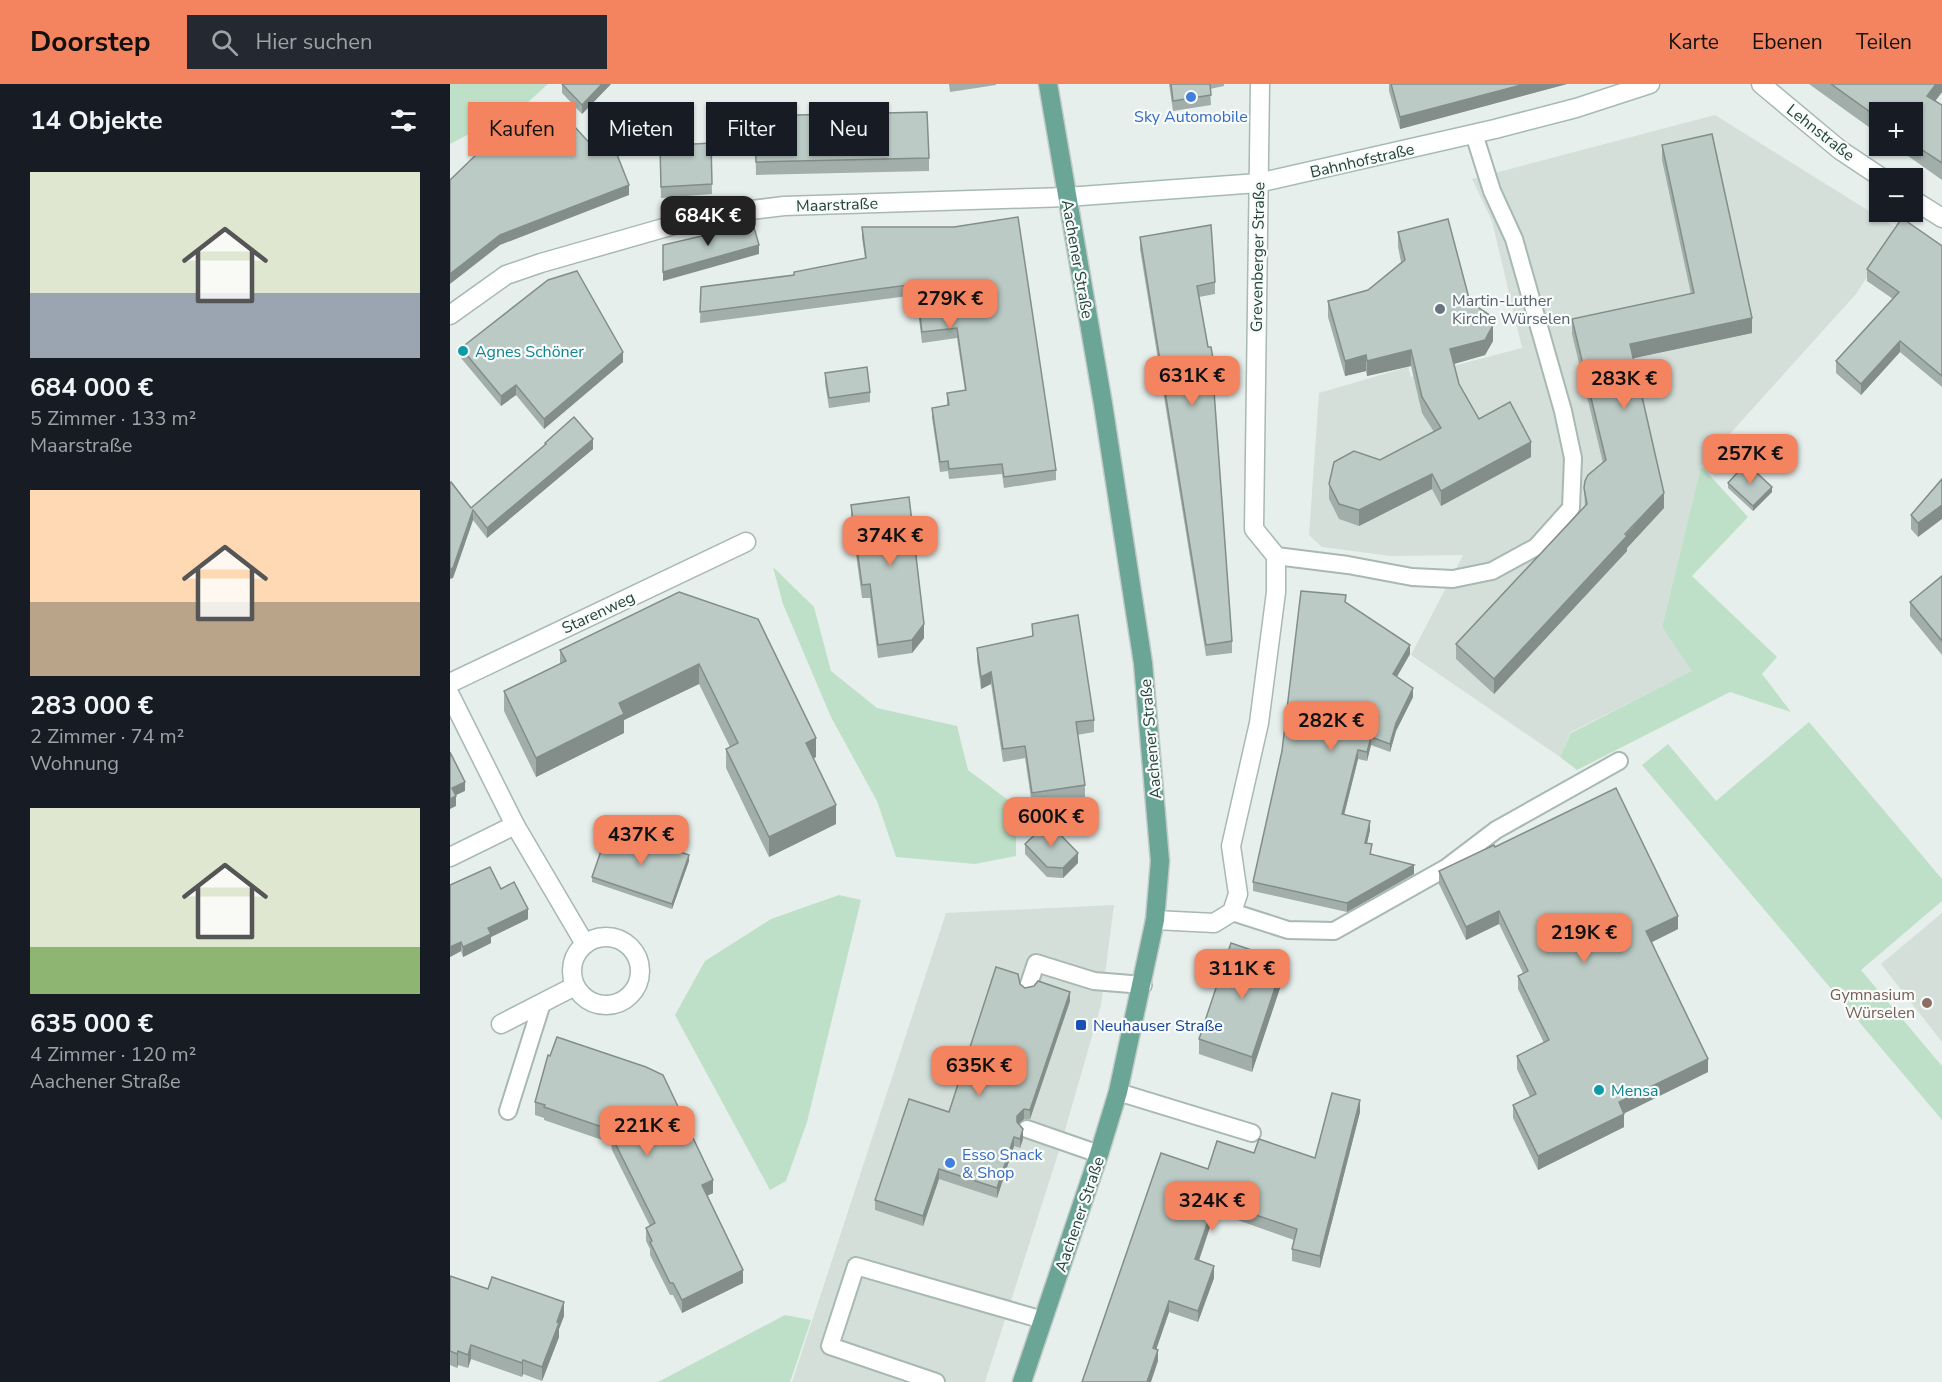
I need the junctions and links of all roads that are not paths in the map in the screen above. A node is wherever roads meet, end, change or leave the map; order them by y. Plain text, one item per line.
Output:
1 (1048, 84) edge
2 (1260, 84) edge
3 (1650, 84) edge
4 (1761, 84) edge
5 (1474, 134) junction
6 (1869, 169) edge
7 (1258, 183) junction
8 (1067, 197) junction
9 (1923, 206) edge
10 (1942, 218) edge
11 (450, 315) edge
12 (746, 542) dead end
13 (1276, 556) junction
14 (450, 683) edge
15 (450, 695) edge
16 (1619, 761) dead end
17 (515, 825) junction
18 (450, 857) edge
19 (1232, 912) junction
20 (1155, 920) junction
21 (585, 944) junction
22 (1143, 985) junction
23 (575, 986) junction
24 (1028, 987) edge
25 (542, 1003) junction
26 (501, 1024) dead end
27 (1118, 1092) junction
28 (508, 1111) dead end
29 (1027, 1129) dead end
30 (1252, 1133) dead end
31 (1099, 1154) junction
32 (1043, 1320) junction
33 (936, 1382) edge
34 (1022, 1382) edge

1 - 8 main road, Aachener Straße
2 - 7 street, Grevenberger Straße
3 - 5 street, Bahnhofstraße
4 - 6 street, Lehnstraße
5 - 7 street, Bahnhofstraße
5 - 13 lane
7 - 8 street, Bahnhofstraße
7 - 13 street, Grevenberger Straße
8 - 11 street, Maarstraße
8 - 20 main road, Aachener Straße
9 - 10 street
12 - 14 street, Starenweg
13 - 19 street
15 - 17 street
16 - 19 lane
17 - 18 street
17 - 21 street
19 - 20 street
20 - 22 main road, Aachener Straße
21 - 23 street
21 - 23 street
22 - 24 lane
22 - 27 main road, Aachener Straße
23 - 25 street
25 - 26 street
25 - 28 lane
27 - 30 lane
27 - 31 main road, Aachener Straße
29 - 31 lane
31 - 32 main road, Aachener Straße
32 - 33 lane
32 - 34 main road, Aachener Straße

